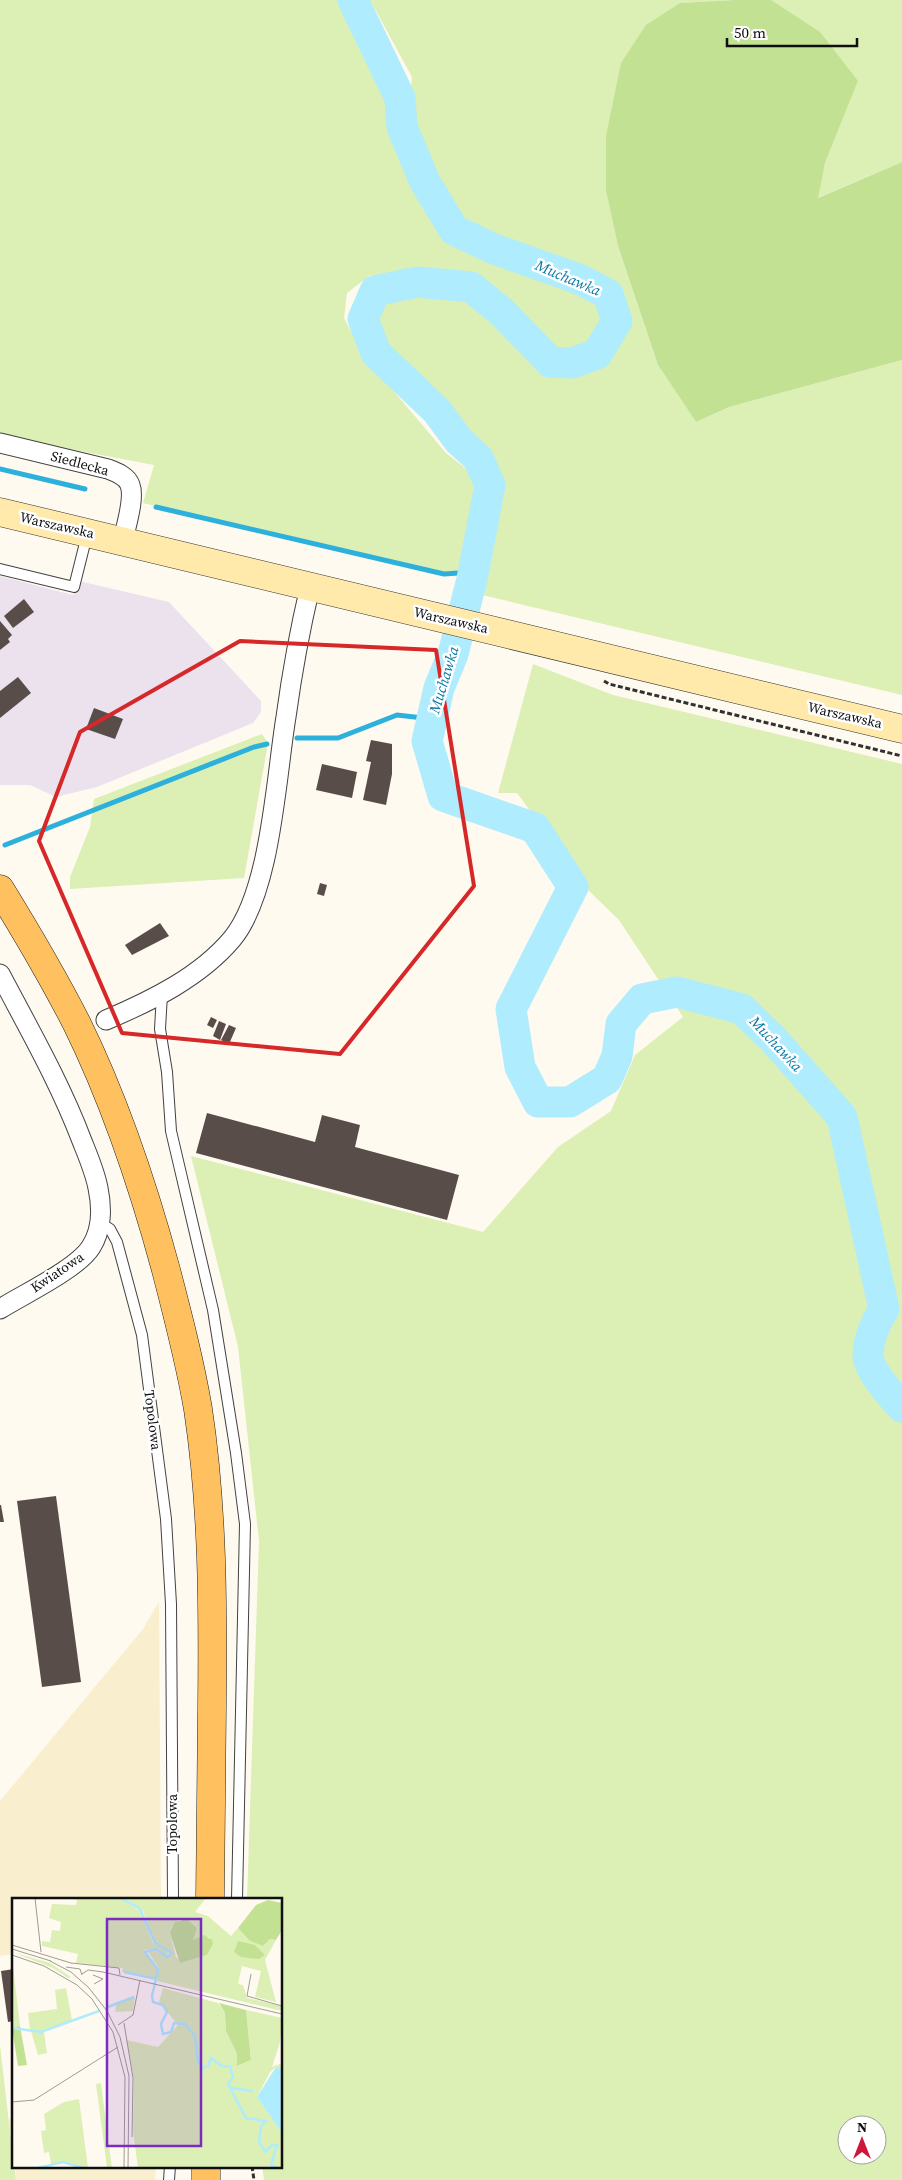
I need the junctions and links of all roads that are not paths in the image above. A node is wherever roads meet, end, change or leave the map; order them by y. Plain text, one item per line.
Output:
1 (0, 444) edge
2 (0, 512) edge
3 (88, 532) junction
4 (123, 540) junction
5 (0, 569) edge
6 (310, 587) junction
7 (902, 729) edge
8 (0, 889) edge
9 (0, 974) edge
10 (162, 994) junction
11 (106, 1020) dead end
12 (99, 1222) junction
13 (0, 1308) edge
14 (173, 1898) edge
15 (210, 1898) edge
16 (237, 1898) edge

1 - 4 street, Siedlecka
2 - 3 main road, Warszawska
3 - 4 main road, Warszawska
3 - 5 lane
4 - 6 main road, Warszawska
6 - 7 main road, Warszawska
6 - 10 street
8 - 15 main road
9 - 12 street
10 - 11 street
10 - 16 lane
12 - 13 street, Kwiatowa
12 - 14 lane, Topolowa

